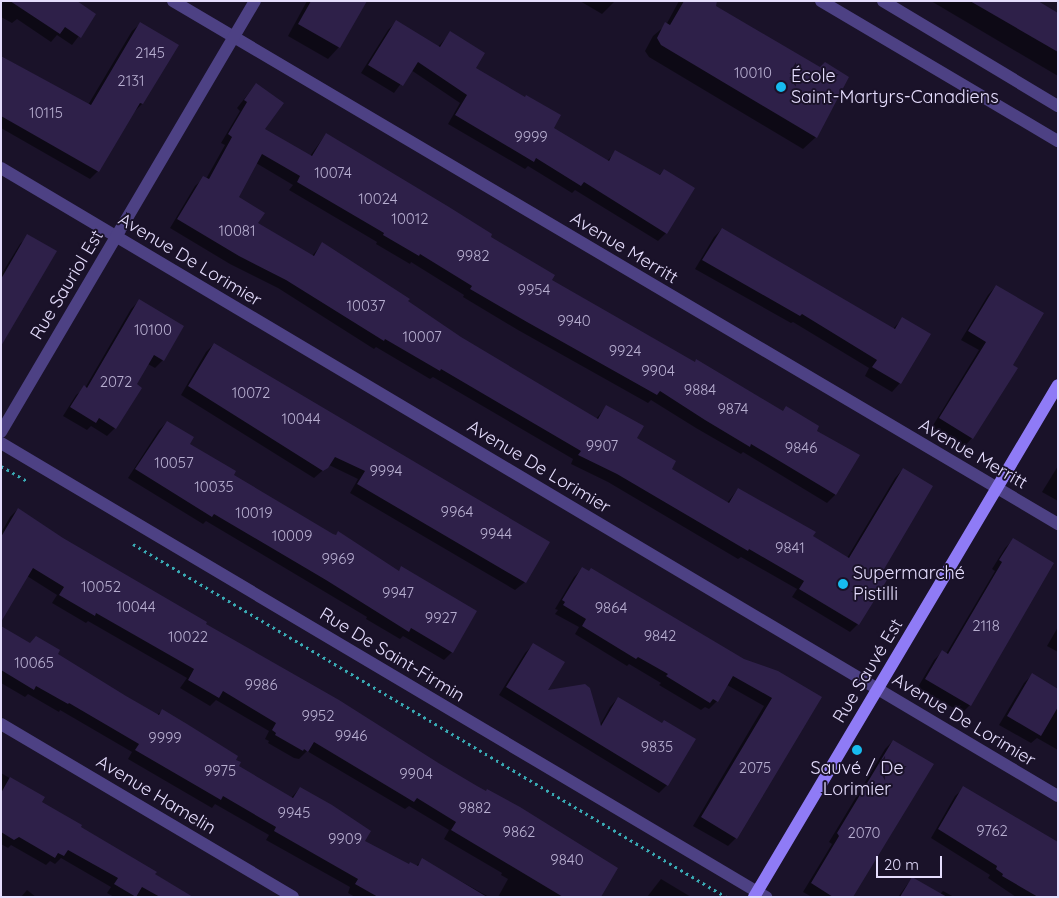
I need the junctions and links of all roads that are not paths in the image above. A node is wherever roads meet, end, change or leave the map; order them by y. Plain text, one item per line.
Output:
1 (173, 1) edge
2 (255, 1) edge
3 (821, 1) edge
4 (883, 1) edge
5 (234, 37) junction
6 (1058, 106) edge
7 (1058, 141) edge
8 (1, 168) edge
9 (116, 236) junction
10 (1058, 385) edge
11 (1, 432) edge
12 (1, 443) edge
13 (997, 488) junction
14 (1058, 524) edge
15 (877, 688) junction
16 (1, 724) edge
17 (1058, 796) edge
18 (759, 895) edge
19 (293, 897) edge

1 - 5 street, Avenue Merritt
2 - 5 street, Rue Sauriol Est
3 - 7 street
4 - 6 street
5 - 9 street, Rue Sauriol Est
5 - 13 street, Avenue Merritt
8 - 9 street, Avenue De Lorimier
9 - 11 street, Rue Sauriol Est
9 - 15 street, Avenue De Lorimier
10 - 13 main road, Rue Sauvé Est
12 - 18 street, Rue De Saint-Firmin
13 - 14 street, Avenue Merritt
13 - 15 main road, Rue Sauvé Est
15 - 17 street, Avenue De Lorimier
15 - 18 main road, Rue Sauvé Est
16 - 19 street, Avenue Hamelin

